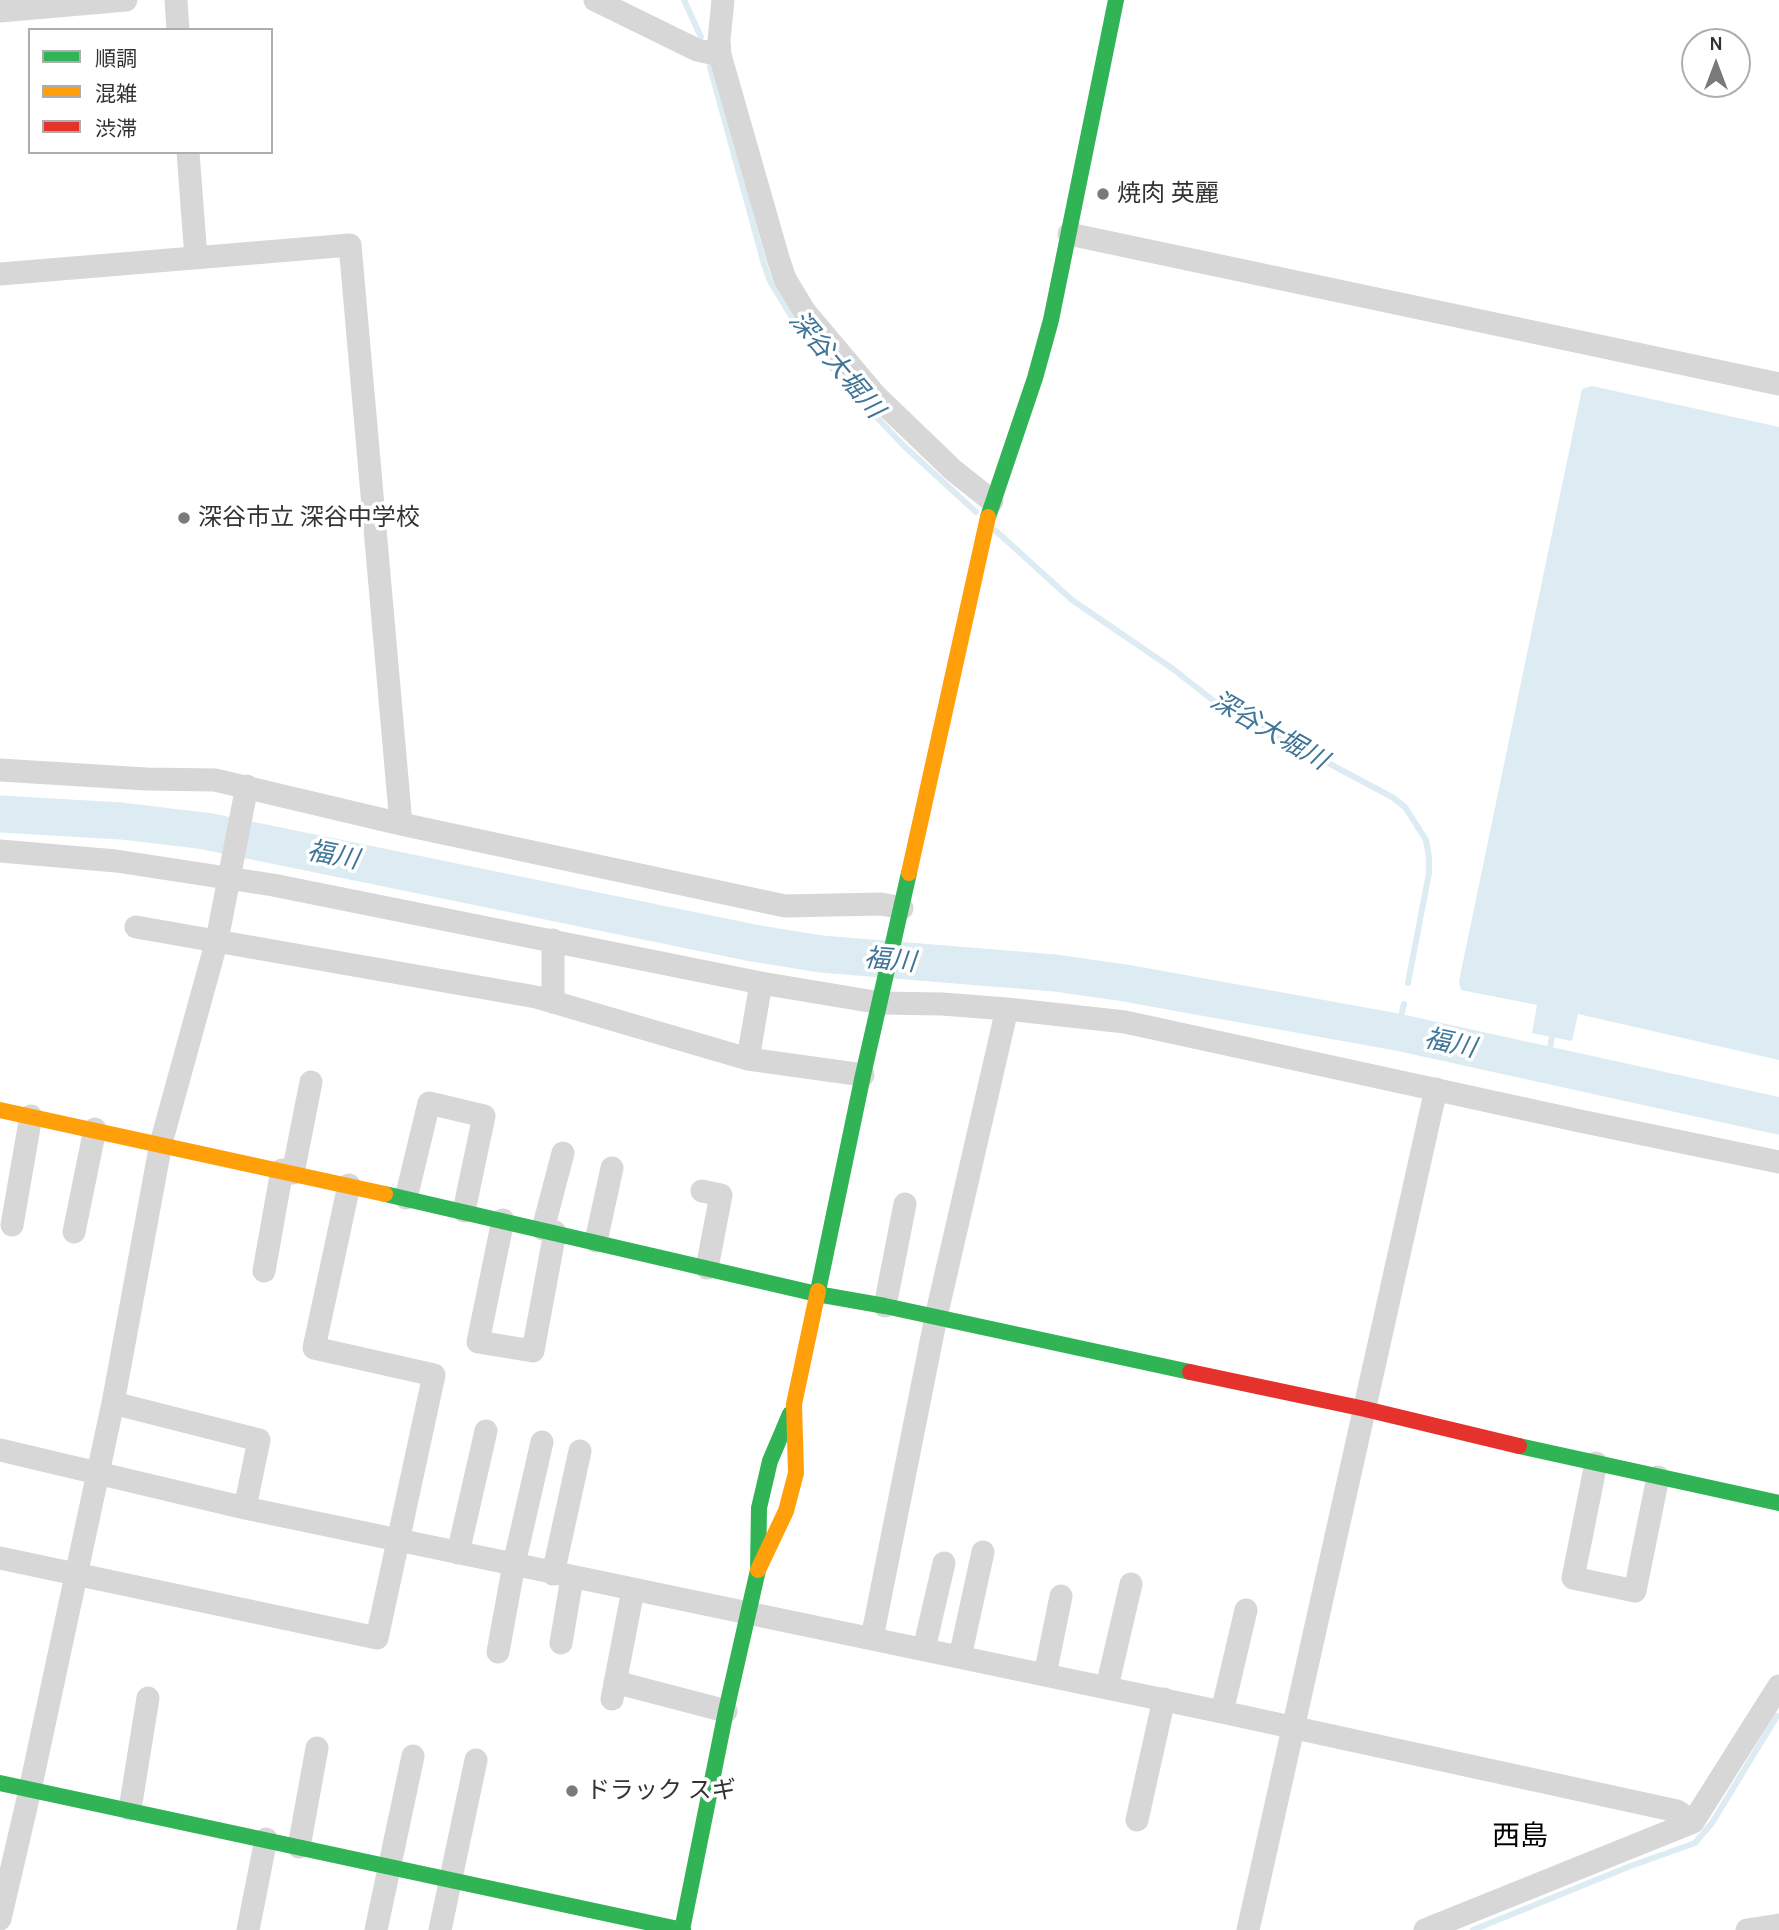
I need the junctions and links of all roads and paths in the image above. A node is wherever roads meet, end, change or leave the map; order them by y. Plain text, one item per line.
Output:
1 (126, 0) edge
2 (176, 0) edge
3 (595, 0) edge
4 (723, 0) edge
5 (1116, 0) edge
6 (0, 11) edge
7 (178, 28) edge
8 (720, 55) junction
9 (188, 154) edge
10 (1069, 234) junction
11 (196, 258) junction
12 (0, 274) edge
13 (1779, 383) edge
14 (992, 501) junction
15 (0, 770) edge
16 (245, 793) junction
17 (401, 824) junction
18 (0, 851) edge
19 (230, 875) junction
20 (900, 916) junction
21 (136, 927) dead end
22 (218, 940) junction
23 (553, 940) junction
24 (761, 983) junction
25 (882, 998) junction
26 (554, 1002) junction
27 (1007, 1009) junction
28 (748, 1059) junction
29 (863, 1075) junction
30 (311, 1082) dead end
31 (1436, 1089) junction
32 (0, 1110) edge
33 (31, 1116) junction
34 (95, 1129) junction
35 (161, 1143) junction
36 (563, 1153) dead end
37 (1779, 1162) edge
38 (612, 1168) dead end
39 (287, 1171) junction
40 (349, 1185) junction
41 (702, 1191) dead end
42 (406, 1198) junction
43 (905, 1204) dead end
44 (464, 1211) junction
45 (503, 1220) junction
46 (12, 1225) dead end
47 (549, 1231) junction
48 (74, 1232) dead end
49 (596, 1241) junction
50 (707, 1268) junction
51 (264, 1271) dead end
52 (817, 1294) junction
53 (885, 1306) junction
54 (936, 1317) junction
55 (113, 1403) junction
56 (794, 1404) junction
57 (1365, 1409) junction
58 (486, 1431) dead end
59 (542, 1442) dead end
60 (0, 1450) edge
61 (580, 1451) dead end
62 (1596, 1464) junction
63 (97, 1472) junction
64 (1658, 1477) junction
65 (1779, 1503) edge
66 (245, 1508) junction
67 (398, 1540) junction
68 (983, 1552) dead end
69 (458, 1553) junction
70 (0, 1558) edge
71 (944, 1563) dead end
72 (514, 1564) junction
73 (758, 1570) junction
74 (77, 1574) junction
75 (563, 1576) junction
76 (1131, 1584) dead end
77 (633, 1590) junction
78 (1061, 1596) dead end
79 (1246, 1610) dead end
80 (750, 1612) junction
81 (872, 1638) junction
82 (561, 1643) dead end
83 (924, 1649) junction
84 (498, 1652) dead end
85 (960, 1657) junction
86 (1045, 1675) junction
87 (1779, 1686) edge
88 (1107, 1688) junction
89 (148, 1698) dead end
90 (1164, 1699) junction
91 (726, 1711) junction
92 (1222, 1712) junction
93 (1293, 1727) junction
94 (317, 1748) dead end
95 (413, 1756) dead end
96 (476, 1760) dead end
97 (0, 1783) edge
98 (30, 1790) junction
99 (130, 1810) junction
100 (1137, 1820) dead end
101 (1693, 1822) junction
102 (267, 1839) junction
103 (299, 1847) junction
104 (389, 1868) junction
105 (449, 1878) junction
106 (0, 1919) edge
107 (1779, 1925) edge
108 (248, 1930) edge
109 (376, 1930) edge
110 (440, 1930) edge
111 (682, 1930) edge
112 (1248, 1930) edge
113 (1425, 1930) edge
114 (1747, 1930) edge

1 - 6 street
2 - 7 street
3 - 8 street
4 - 8 street
5 - 10 street
8 - 14 street
9 - 11 street
10 - 13 street
10 - 14 street
11 - 12 street
11 - 17 street
14 - 20 street
15 - 16 street
16 - 17 street
16 - 19 street
17 - 20 street
18 - 19 street
19 - 22 street
19 - 23 street
20 - 25 street
21 - 22 street
22 - 26 street
22 - 35 street
23 - 24 street
23 - 26 street
24 - 25 street
24 - 28 street
25 - 27 street
25 - 29 street
26 - 28 street
27 - 31 street
27 - 54 street
28 - 29 street
29 - 52 street
30 - 39 street
31 - 37 street
31 - 57 street
32 - 33 street
33 - 34 street
33 - 46 street
34 - 35 street
34 - 48 street
35 - 39 street
35 - 55 street
36 - 47 street
38 - 49 street
39 - 40 street
39 - 51 street
40 - 42 street
40 - 67 street
41 - 50 street
42 - 44 street
42 - 44 street
43 - 53 street
44 - 45 street
45 - 47 street
45 - 47 street
47 - 49 street
49 - 50 street
50 - 52 street
52 - 53 street
52 - 56 street
53 - 54 street
54 - 57 street
54 - 81 street
55 - 63 street
55 - 66 street
56 - 73 street
56 - 73 street
57 - 62 street
57 - 93 street
58 - 69 street
59 - 72 street
60 - 63 street
61 - 75 street
62 - 64 street
62 - 64 street
63 - 66 street
63 - 74 street
64 - 65 street
66 - 67 street
67 - 69 street
67 - 74 street
68 - 85 street
69 - 72 street
70 - 74 street
71 - 83 street
72 - 75 street
72 - 84 street
73 - 80 street
74 - 98 street
75 - 77 street
75 - 82 street
76 - 88 street
77 - 80 street
77 - 91 street
78 - 86 street
79 - 92 street
80 - 81 street
80 - 91 street
81 - 83 street
83 - 85 street
85 - 86 street
86 - 88 street
87 - 101 street
88 - 90 street
89 - 99 street
90 - 92 street
90 - 100 street
91 - 111 street
92 - 93 street
93 - 101 street
93 - 112 street
94 - 103 street
95 - 104 street
96 - 105 street
97 - 98 street
98 - 99 street
98 - 106 street
99 - 102 street
101 - 113 street
102 - 103 street
102 - 108 street
103 - 104 street
104 - 105 street
104 - 109 street
105 - 110 street
105 - 111 street
107 - 114 street

